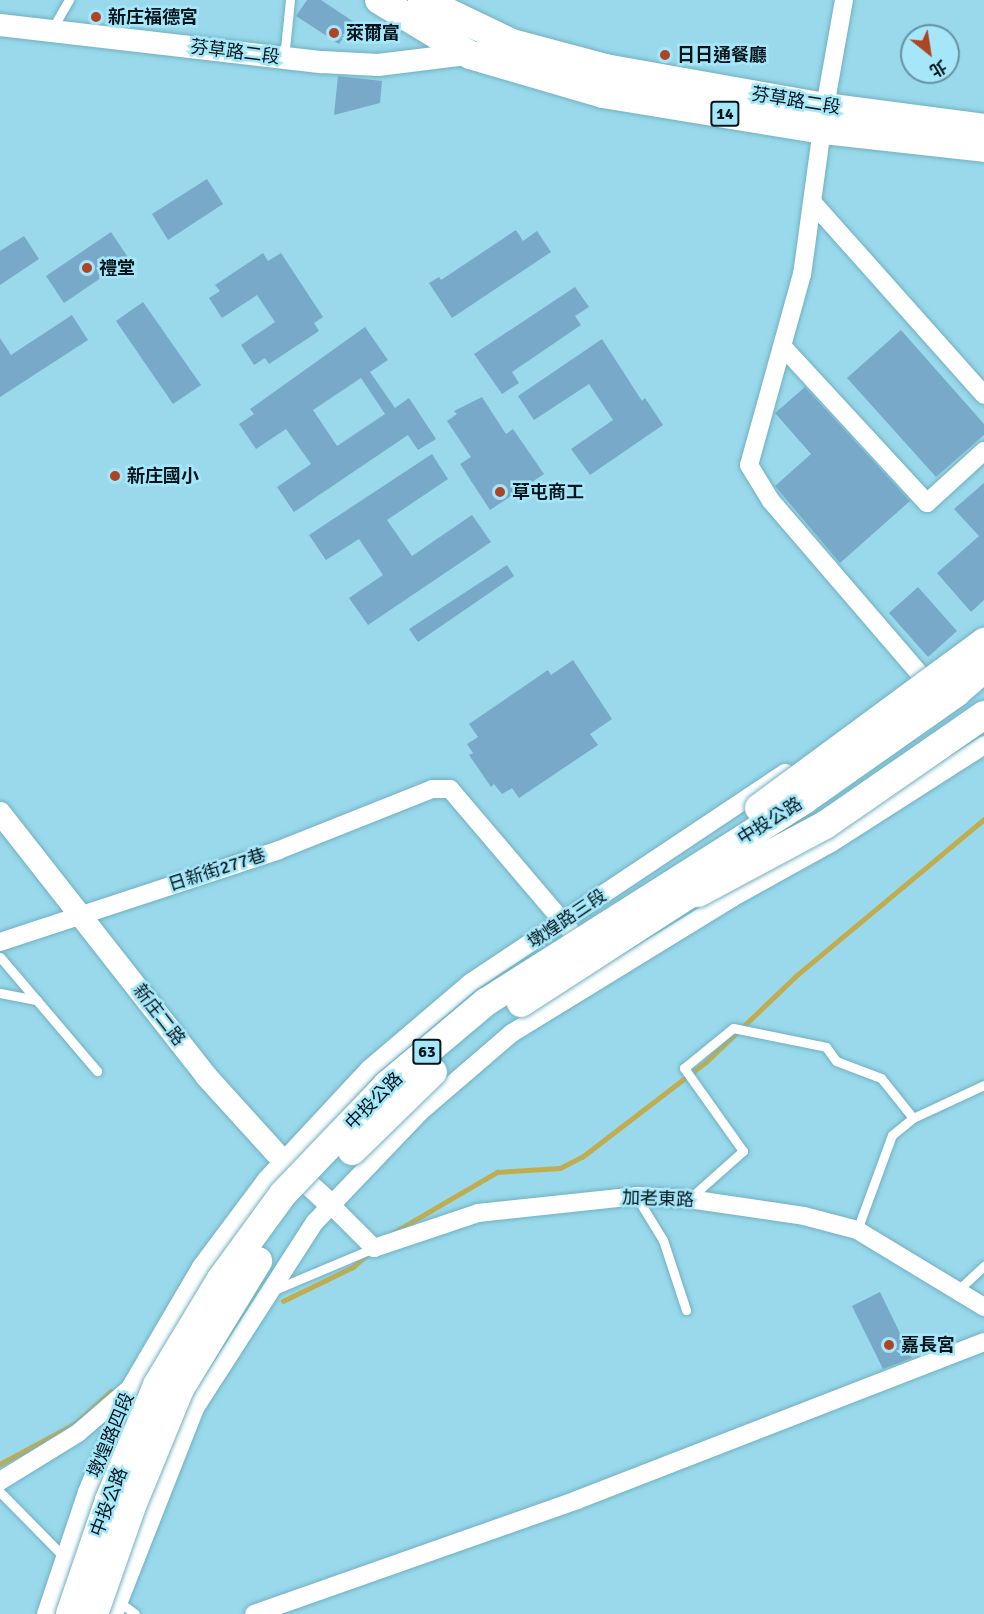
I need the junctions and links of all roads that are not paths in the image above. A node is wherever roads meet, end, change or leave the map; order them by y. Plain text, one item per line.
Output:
1 (69, 0) edge
2 (290, 0) edge
3 (379, 0) edge
4 (422, 0) edge
5 (844, 0) edge
6 (0, 25) edge
7 (51, 31) junction
8 (512, 43) junction
9 (470, 55) junction
10 (284, 58) junction
11 (824, 118) junction
12 (984, 128) edge
13 (984, 148) edge
14 (813, 203) junction
15 (784, 348) junction
16 (984, 395) edge
17 (984, 451) edge
18 (984, 626) edge
19 (984, 642) edge
20 (984, 669) edge
21 (920, 674) junction
22 (984, 692) edge
23 (984, 715) edge
24 (984, 745) edge
25 (822, 748) junction
26 (0, 813) edge
27 (871, 818) junction
28 (654, 906) junction
29 (80, 915) junction
30 (564, 921) junction
31 (0, 942) edge
32 (0, 957) edge
33 (602, 975) junction
34 (0, 993) edge
35 (37, 1000) junction
36 (96, 1071) dead end
37 (984, 1085) edge
38 (913, 1118) junction
39 (283, 1161) junction
40 (636, 1196) junction
41 (689, 1199) junction
42 (331, 1205) junction
43 (857, 1230) junction
44 (374, 1248) junction
45 (984, 1266) edge
46 (201, 1267) joint
47 (957, 1291) junction
48 (268, 1292) junction
49 (984, 1307) edge
50 (686, 1310) dead end
51 (254, 1315) junction
52 (984, 1342) edge
53 (130, 1388) junction
54 (0, 1481) edge
55 (0, 1492) edge
56 (64, 1557) junction
57 (109, 1610) edge
58 (46, 1614) edge
59 (70, 1614) edge
60 (135, 1614) edge
61 (254, 1614) edge

1 - 7 lane
2 - 10 lane
3 - 9 main road, 14
4 - 8 main road, 14
5 - 11 street
6 - 7 street, 芬草路二段
7 - 10 street, 芬草路二段
8 - 9 street, 芬草路二段
8 - 11 main road, 芬草路二段 / 14
9 - 10 street, 芬草路二段
9 - 11 main road, 芬草路二段 / 14
11 - 12 main road, 芬草路二段 / 14
11 - 13 main road, 芬草路二段 / 14
11 - 14 street
14 - 15 street
14 - 16 street
15 - 17 street
15 - 21 street
18 - 21 street, 墩煌路三段
19 - 28 main road, bridge
20 - 28 main road, 中投公路 / 63, bridge
21 - 25 street, 墩煌路三段
22 - 28 main road, 中投公路 / 63, bridge
23 - 28 main road, bridge
24 - 27 street
25 - 27 street
25 - 30 street, 墩煌路三段
26 - 29 street, 新庄二路
27 - 33 street
28 - 57 main road, 中投公路 / 63, bridge
28 - 59 main road, 中投公路 / 63, bridge
29 - 30 street, 日新街277巷
29 - 31 street, 日新街277巷
29 - 39 street, 新庄二路
30 - 33 street
30 - 39 street, 墩煌路三段
32 - 35 lane
33 - 42 street
34 - 35 lane
35 - 36 lane
37 - 38 lane
38 - 41 lane
38 - 43 lane
39 - 42 street, 新庄二路
39 - 46 street, 墩煌路三段
40 - 41 street, 加老東路
40 - 44 street, 加老東路
40 - 50 lane
41 - 43 street, 加老東路
42 - 44 street
42 - 48 street
43 - 47 street, 加老東路
44 - 48 lane
45 - 47 lane
46 - 53 street, 墩煌路四段
47 - 49 street, 加老東路
48 - 51 street
51 - 53 street
51 - 57 street
52 - 61 street
53 - 54 street
53 - 56 street, 墩煌路四段
55 - 56 lane
56 - 57 lane
56 - 58 street, 墩煌路四段
57 - 60 lane

